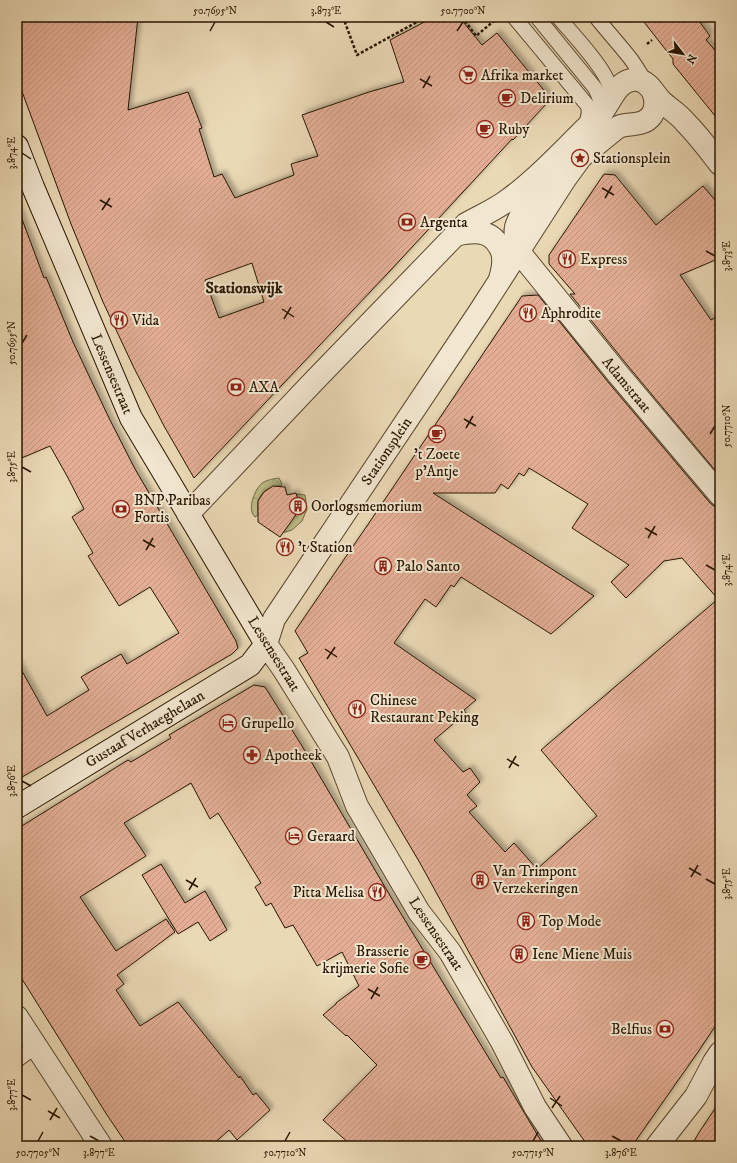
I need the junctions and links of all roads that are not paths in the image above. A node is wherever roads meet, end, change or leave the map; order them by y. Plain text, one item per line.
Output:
1 (537, 17) edge
2 (558, 17) edge
3 (596, 17) edge
4 (517, 19) edge
5 (630, 58) junction
6 (653, 96) junction
7 (612, 99) junction
8 (632, 124) junction
9 (582, 131) junction
10 (19, 160) edge
11 (720, 164) edge
12 (455, 235) junction
13 (518, 252) junction
14 (499, 280) junction
15 (720, 495) edge
16 (188, 514) junction
17 (266, 644) junction
18 (17, 807) edge
19 (17, 1017) edge
20 (36, 1046) junction
21 (720, 1053) edge
22 (17, 1060) edge
23 (101, 1146) edge
24 (561, 1146) edge
25 (657, 1146) edge

1 - 7 lane
2 - 7 lane
3 - 5 lane
4 - 9 lane
5 - 6 lane
5 - 7 lane
6 - 7 street
6 - 8 street, Stationsplein
6 - 11 street
7 - 8 street
7 - 9 street
8 - 13 street, Stationsplein
9 - 12 street
9 - 13 street
10 - 16 street, Lessensestraat
12 - 14 street, Stationsplein
12 - 16 street
13 - 14 street, Stationsplein
13 - 15 street, Adamstraat
14 - 17 street, Stationsplein
16 - 17 street, Lessensestraat
17 - 18 street, Gustaaf Verhaeghelaan
17 - 24 street, Lessensestraat
19 - 20 street
20 - 22 lane
20 - 23 street
21 - 25 street

